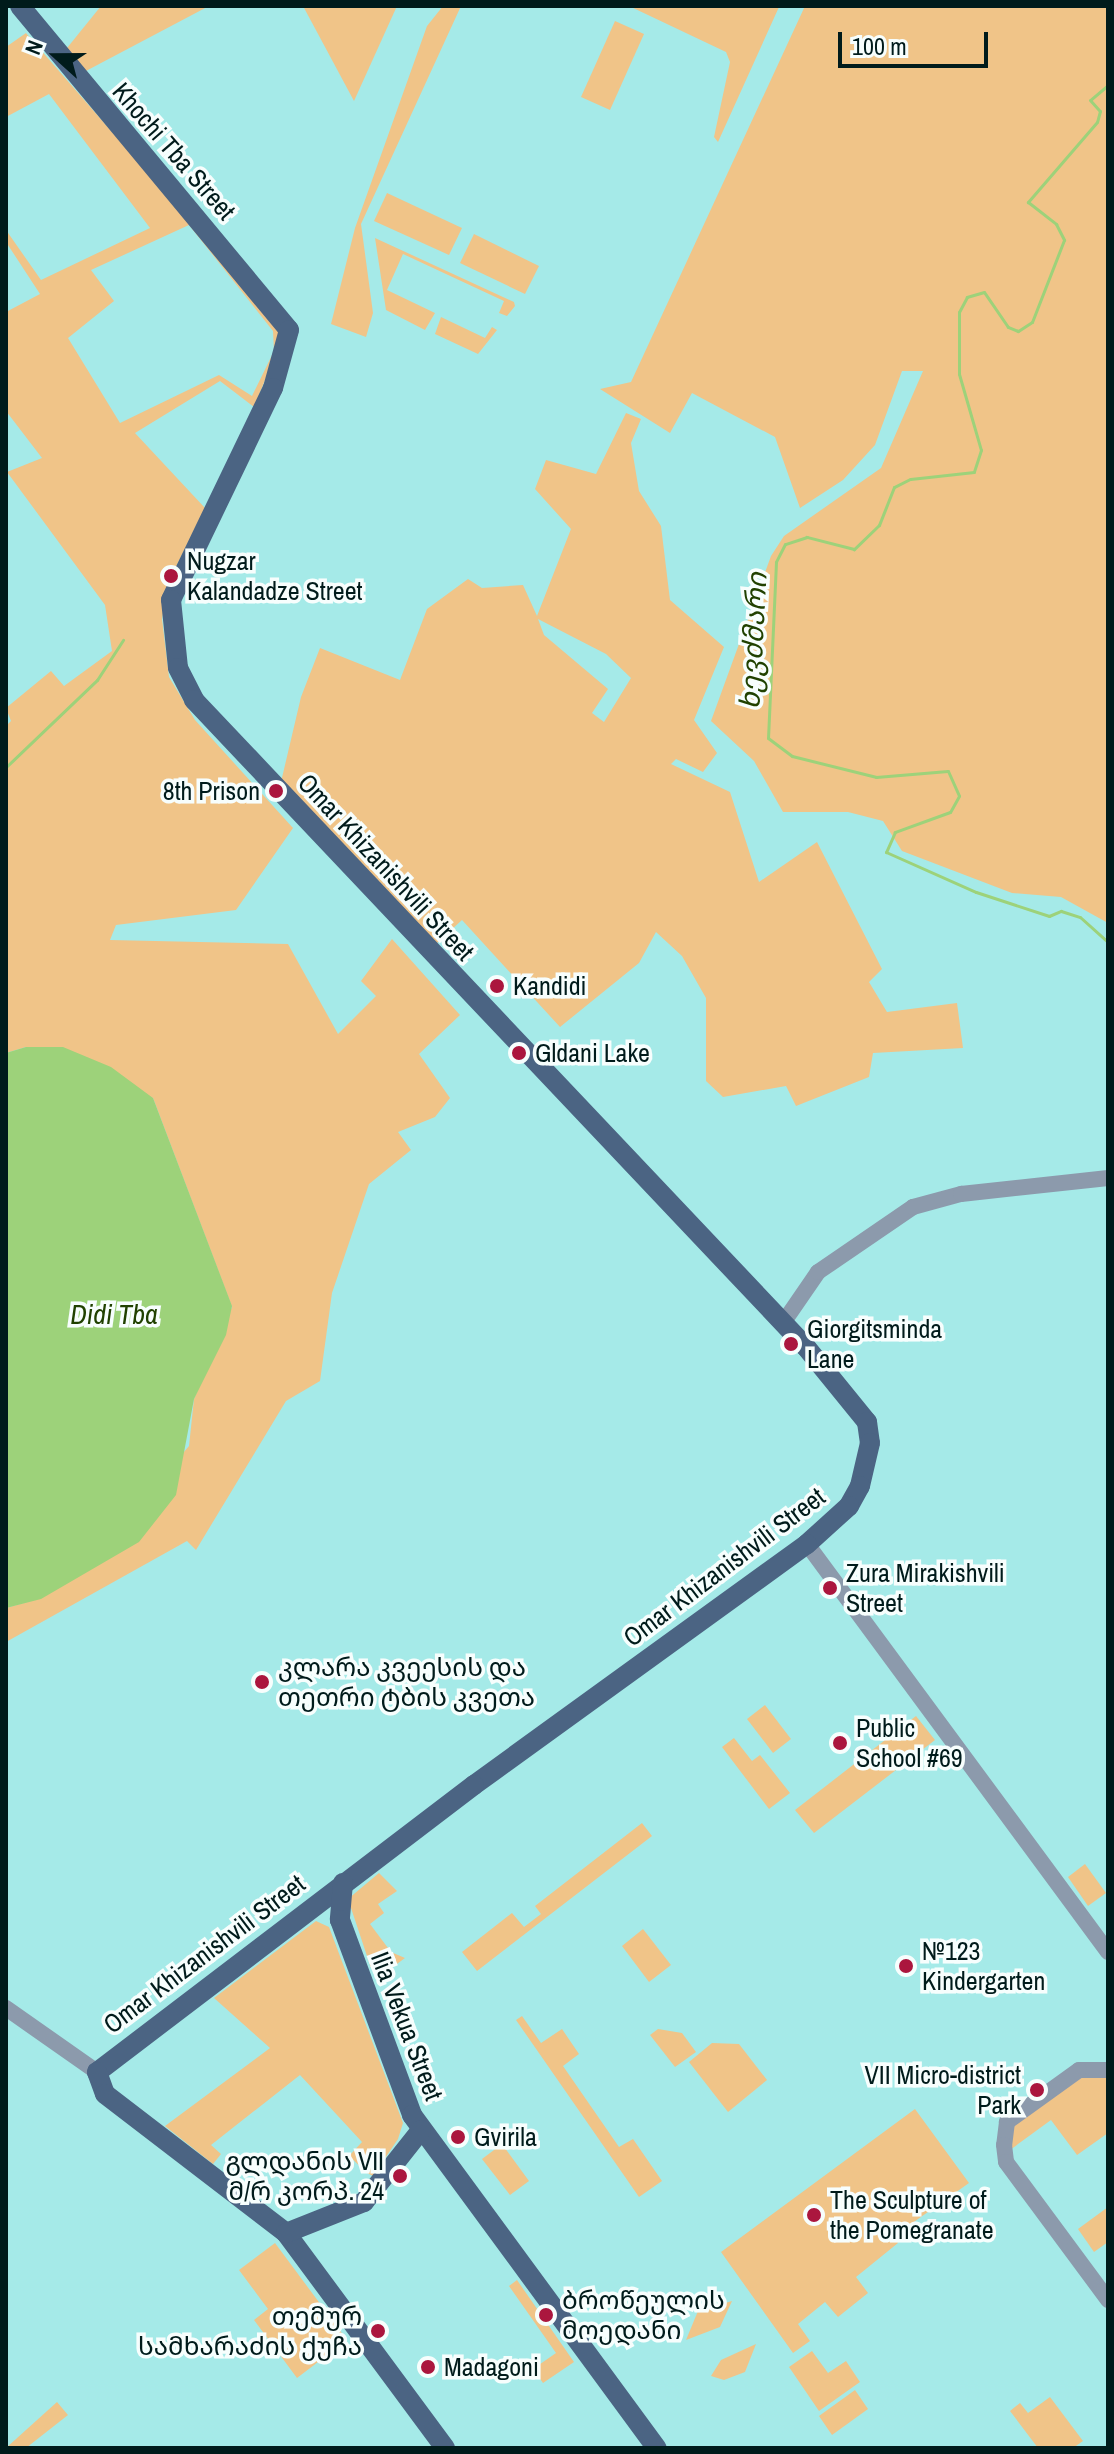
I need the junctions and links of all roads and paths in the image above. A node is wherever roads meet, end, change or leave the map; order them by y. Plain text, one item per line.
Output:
1 (20, 6) edge
2 (289, 330) joint
3 (1108, 1178) edge
4 (783, 1323) junction
5 (807, 1544) junction
6 (343, 1883) junction
7 (305, 1912) junction
8 (340, 1920) junction
9 (1108, 1952) edge
10 (6, 2008) edge
11 (1108, 2070) edge
12 (97, 2072) junction
13 (421, 2130) junction
14 (286, 2233) junction
15 (1108, 2300) edge
16 (445, 2448) edge
17 (657, 2448) edge

1 - 2 main road, Khochi Tba Street
2 - 4 main road, Omar Khizanishvili Street
3 - 4 street
4 - 5 main road, Omar Khizanishvili Street
5 - 6 main road, Omar Khizanishvili Street
5 - 9 street
6 - 7 main road, Omar Khizanishvili Street
6 - 8 main road
7 - 8 main road
7 - 12 main road, Omar Khizanishvili Street
8 - 13 main road, Ilia Vekua Street
10 - 12 street
11 - 15 street
12 - 14 main road, Omar Khizanishvili Street
13 - 14 main road
13 - 17 main road, Ilia Vekua Street
14 - 16 main road, Omar Khizanishvili Street

